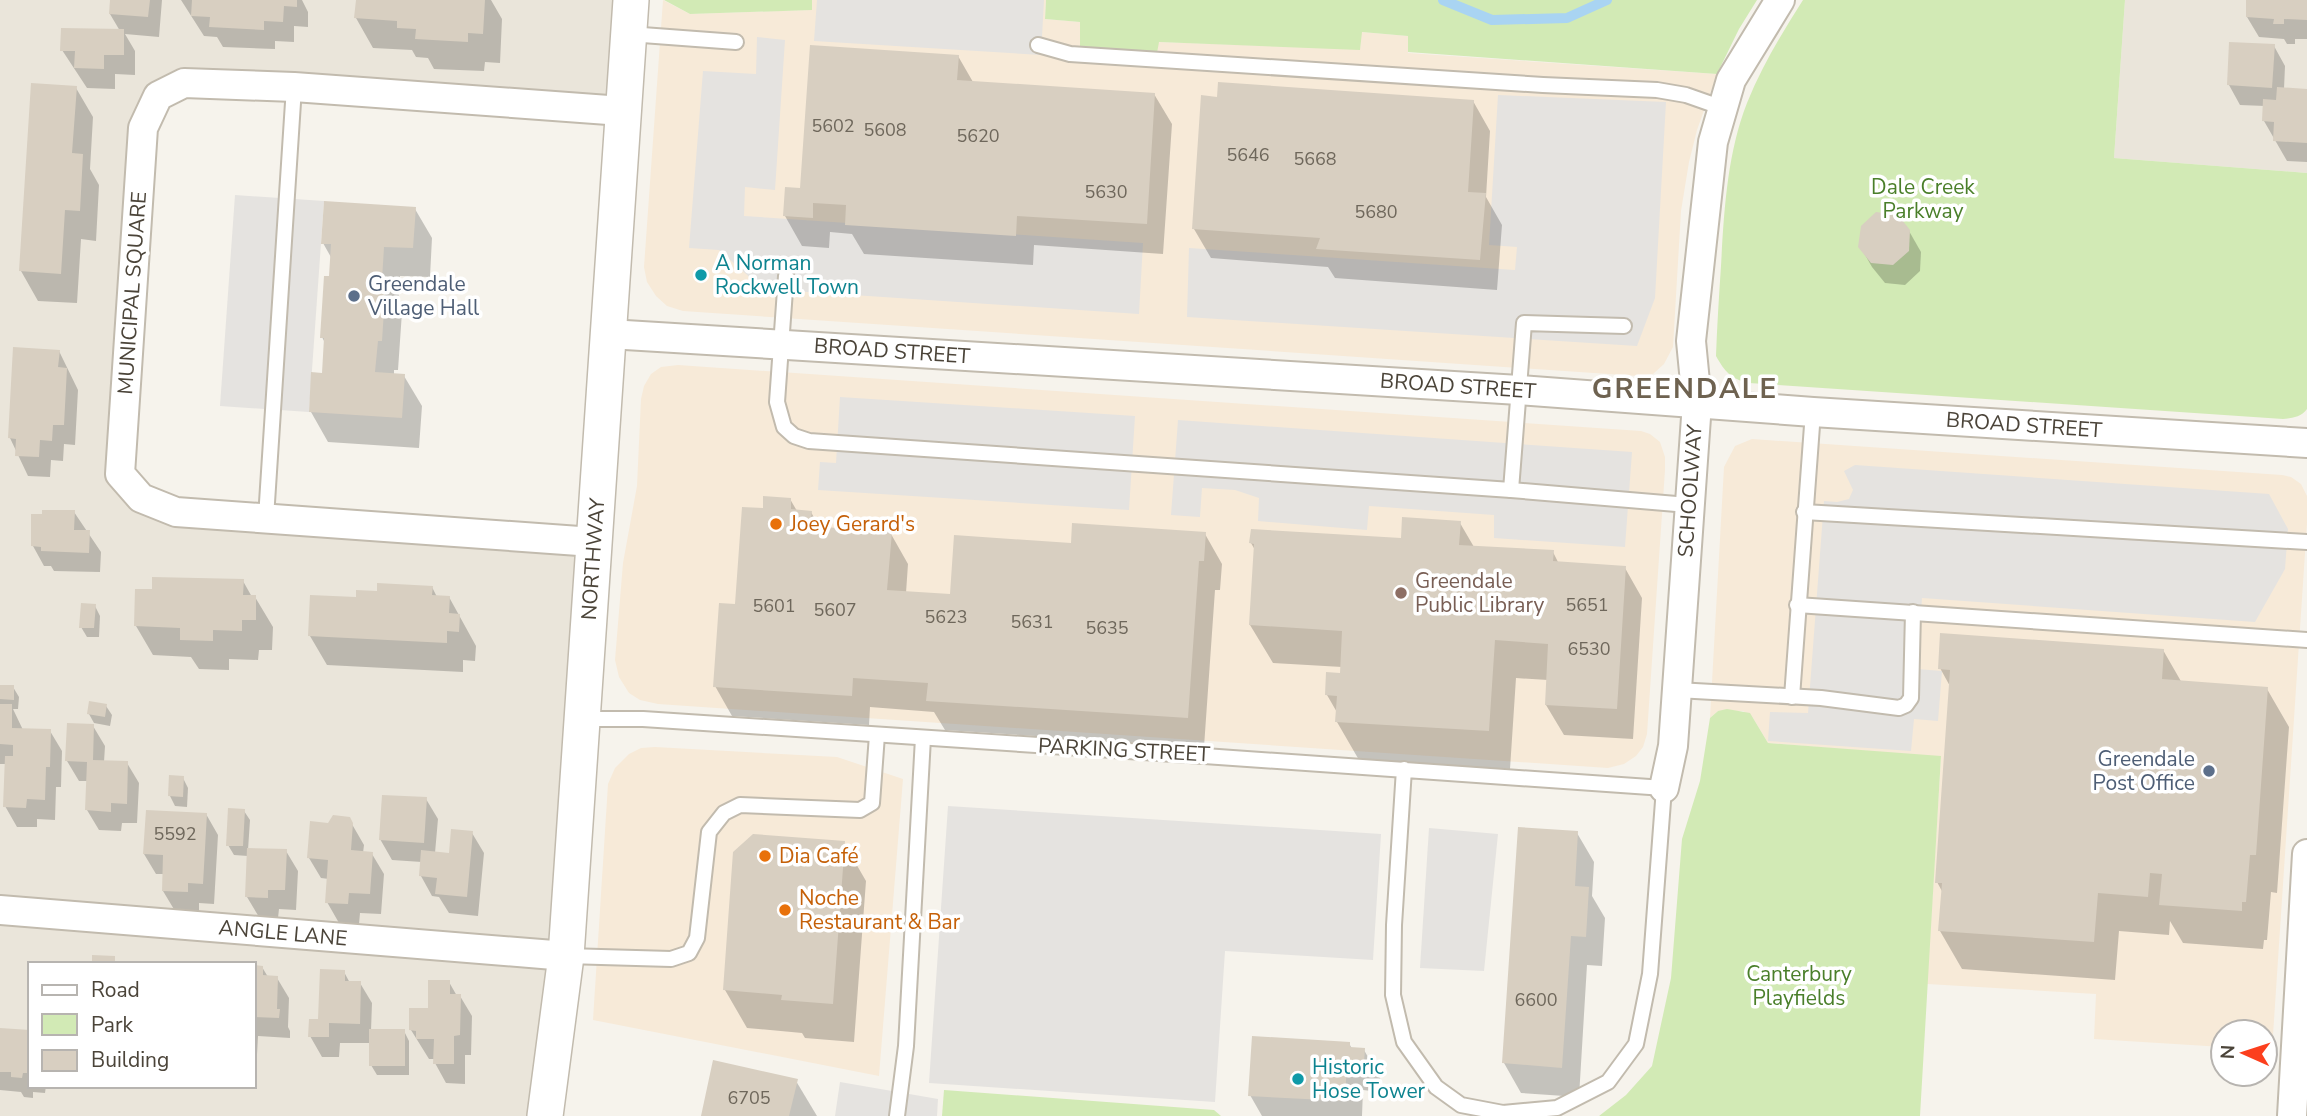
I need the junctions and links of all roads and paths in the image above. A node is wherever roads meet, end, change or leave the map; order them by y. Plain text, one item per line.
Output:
1 (1780, 1) edge
2 (630, 17) edge
3 (736, 42) dead end
4 (1038, 46) dead end
5 (294, 87) junction
6 (1723, 108) junction
7 (622, 111) junction
8 (786, 276) dead end
9 (1624, 326) dead end
10 (609, 334) junction
11 (782, 344) junction
12 (1519, 390) junction
13 (1697, 403) junction
14 (1813, 412) junction
15 (2307, 443) edge
16 (1511, 491) junction
17 (1688, 505) junction
18 (1804, 512) junction
19 (266, 518) junction
20 (593, 542) junction
21 (2307, 542) edge
22 (1797, 605) junction
23 (1913, 612) junction
24 (2307, 640) edge
25 (1677, 690) junction
26 (1792, 697) junction
27 (583, 719) junction
28 (877, 736) junction
29 (923, 738) junction
30 (1404, 769) junction
31 (1664, 788) junction
32 (2307, 854) edge
33 (0, 910) edge
34 (566, 956) junction
35 (1471, 1111) edge
36 (545, 1116) edge
37 (897, 1116) edge
38 (2291, 1116) edge

1 - 6 street, SCHOOLWAY
2 - 3 lane
2 - 7 street, NORTHWAY
4 - 6 lane
5 - 7 street, MUNICIPAL SQUARE
5 - 19 lane
5 - 19 street, MUNICIPAL SQUARE
6 - 13 street, SCHOOLWAY
7 - 10 street, NORTHWAY
8 - 11 lane
9 - 12 lane
10 - 11 street, BROAD STREET
10 - 20 street, NORTHWAY
11 - 12 street, BROAD STREET
11 - 16 lane
12 - 13 street, BROAD STREET
12 - 16 lane
13 - 14 street, BROAD STREET
13 - 17 street, SCHOOLWAY
14 - 15 street, BROAD STREET
14 - 18 lane
16 - 17 lane
17 - 25 street, SCHOOLWAY
18 - 21 lane
18 - 22 lane
19 - 20 street, MUNICIPAL SQUARE
20 - 27 street, NORTHWAY
22 - 23 lane
22 - 26 lane
23 - 24 lane
23 - 26 lane
25 - 26 lane
25 - 31 street, SCHOOLWAY
27 - 28 lane, PARKING STREET
27 - 34 street, NORTHWAY
28 - 29 lane, PARKING STREET
28 - 34 lane
29 - 30 lane, PARKING STREET
29 - 37 lane
30 - 31 lane, PARKING STREET
30 - 35 lane
31 - 35 lane
32 - 38 street
33 - 34 street, ANGLE LANE
34 - 36 street, NORTHWAY

